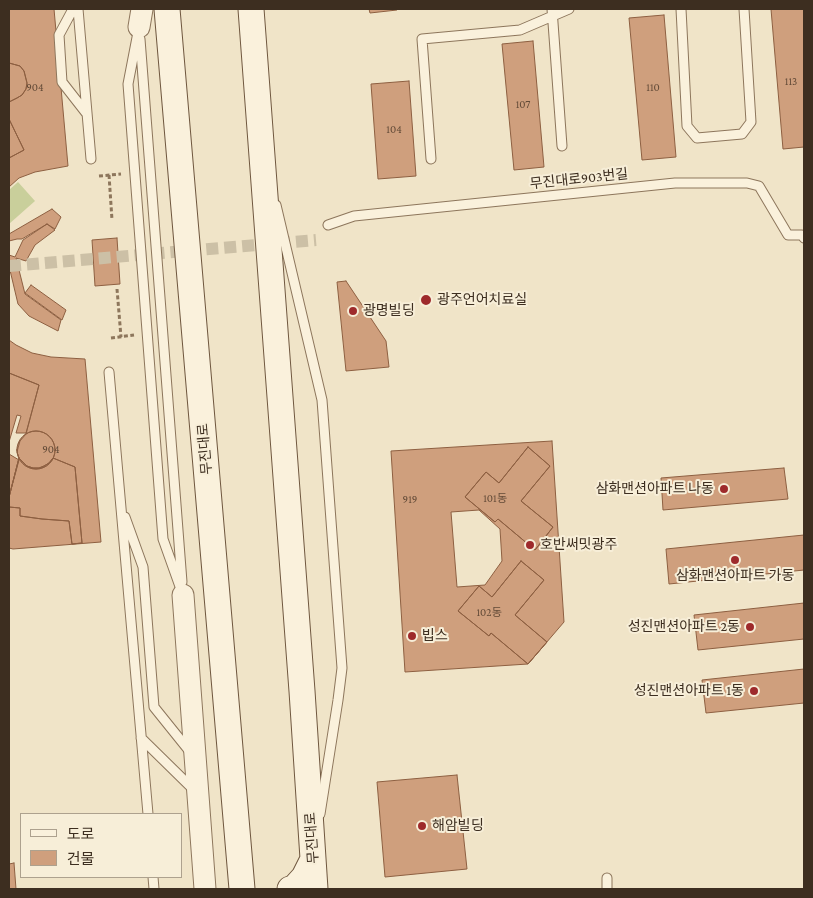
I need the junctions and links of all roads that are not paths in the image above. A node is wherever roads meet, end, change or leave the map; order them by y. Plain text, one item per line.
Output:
1 (73, 9) edge
2 (78, 9) edge
3 (167, 9) edge
4 (251, 9) edge
5 (569, 9) edge
6 (681, 9) edge
7 (744, 9) edge
8 (552, 12) edge
9 (140, 18) edge
10 (87, 114) junction
11 (260, 137) junction
12 (562, 146) dead end
13 (91, 159) dead end
14 (430, 159) dead end
15 (328, 225) dead end
16 (804, 238) edge
17 (109, 372) dead end
18 (121, 505) junction
19 (183, 595) junction
20 (141, 738) junction
21 (195, 759) junction
22 (198, 794) junction
23 (148, 813) edge
24 (313, 858) junction
25 (240, 864) junction
26 (607, 878) dead end
27 (205, 889) edge
28 (242, 889) edge
29 (261, 889) edge
30 (290, 889) edge
31 (316, 889) edge
32 (607, 889) edge

1 - 10 lane
2 - 10 lane
3 - 25 main road, 무진대로
4 - 11 main road, 무진대로
5 - 8 lane
6 - 7 lane
8 - 12 lane
8 - 14 lane
9 - 19 lane
9 - 19 lane
10 - 13 lane
11 - 24 main road, 무진대로
11 - 24 lane
15 - 16 lane, 무진대로903번길
17 - 18 lane
18 - 20 lane
18 - 21 lane
19 - 21 street
20 - 22 lane
20 - 23 lane
21 - 22 street
22 - 27 street
24 - 30 main road
24 - 31 main road, 무진대로
25 - 28 main road, 무진대로
25 - 29 main road
26 - 32 lane

